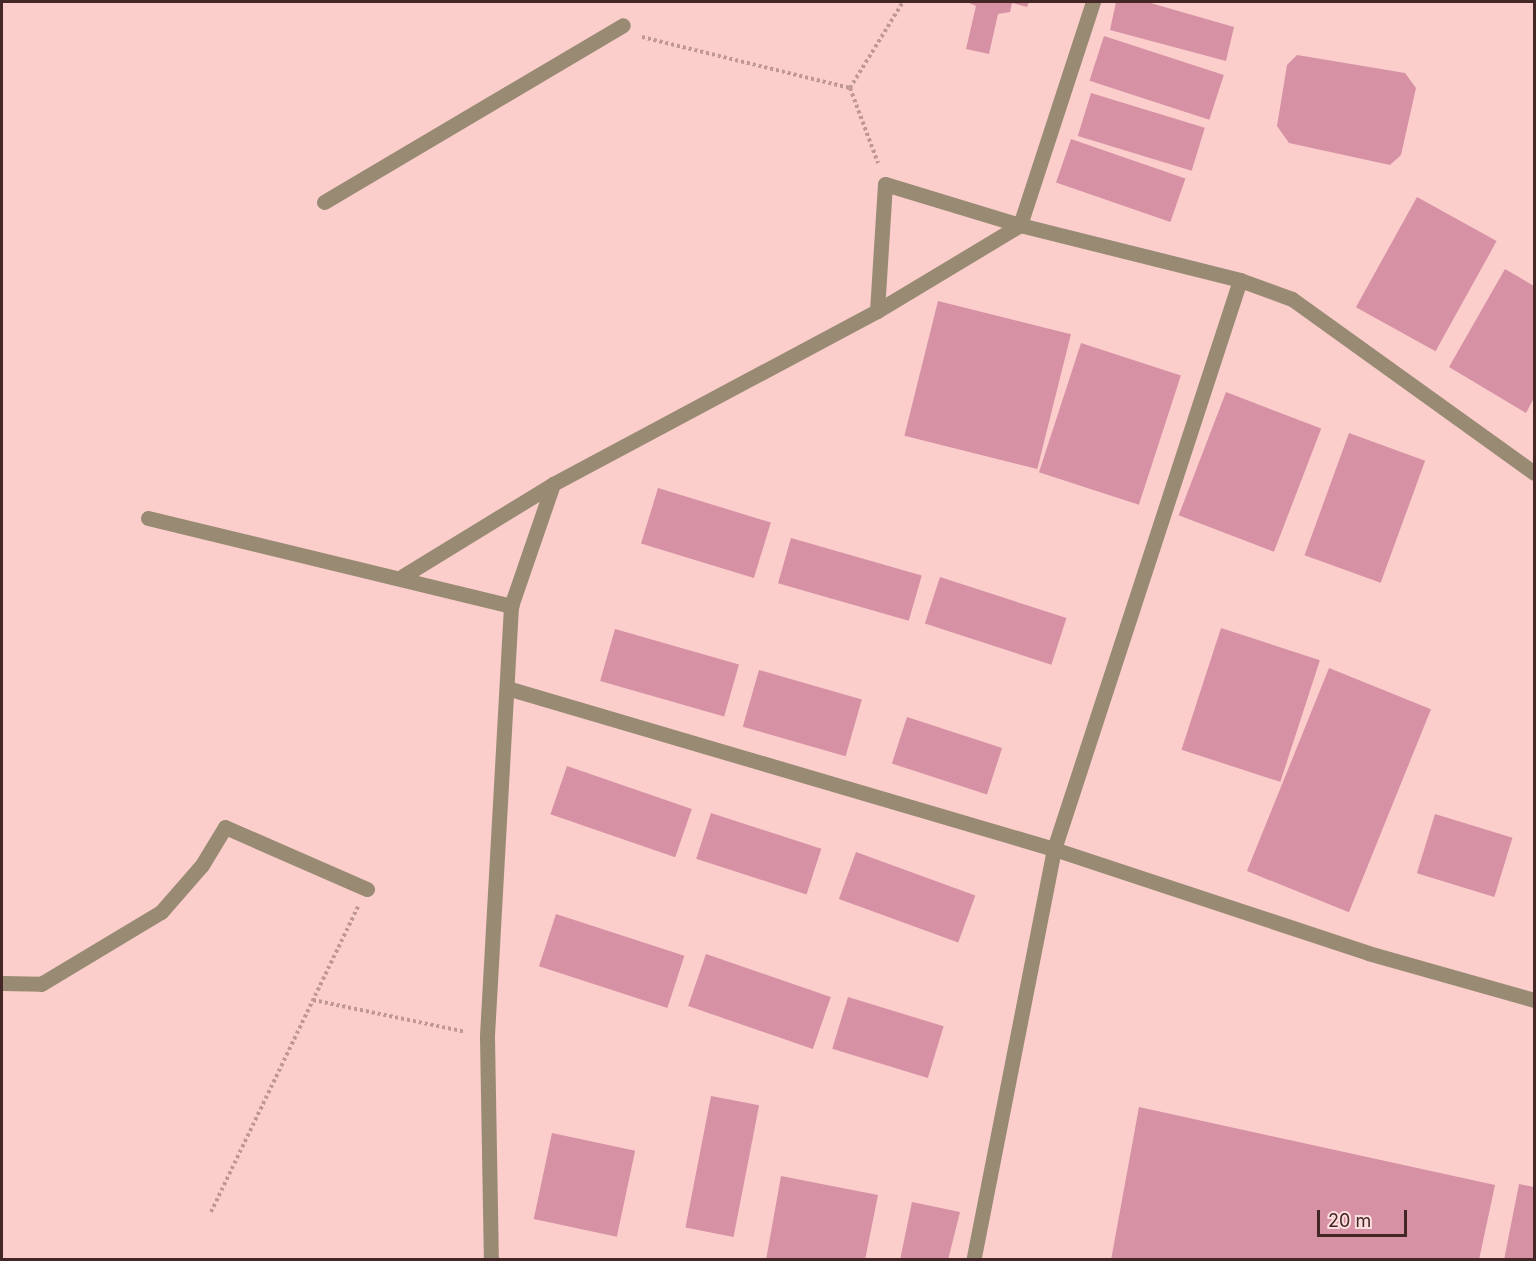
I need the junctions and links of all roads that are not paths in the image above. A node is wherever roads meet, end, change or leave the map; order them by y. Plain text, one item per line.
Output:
1 (1093, 2) edge
2 (623, 25) road end
3 (324, 202) dead end
4 (1020, 225) junction
5 (1240, 280) junction
6 (877, 311) junction
7 (1534, 473) edge
8 (553, 484) junction
9 (148, 518) dead end
10 (403, 576) junction
11 (511, 606) junction
12 (507, 688) junction
13 (1054, 849) junction
14 (367, 889) road end
15 (2, 983) edge
16 (1534, 1000) edge
17 (491, 1260) edge
18 (973, 1260) edge

1 - 4 lane
2 - 3 lane
4 - 5 lane
4 - 6 lane
4 - 6 lane
5 - 7 lane
5 - 13 lane
6 - 8 lane
8 - 10 lane
8 - 11 lane
9 - 10 lane
10 - 11 lane
11 - 12 lane
12 - 13 lane
12 - 17 lane
13 - 16 lane
13 - 18 lane
14 - 15 lane

